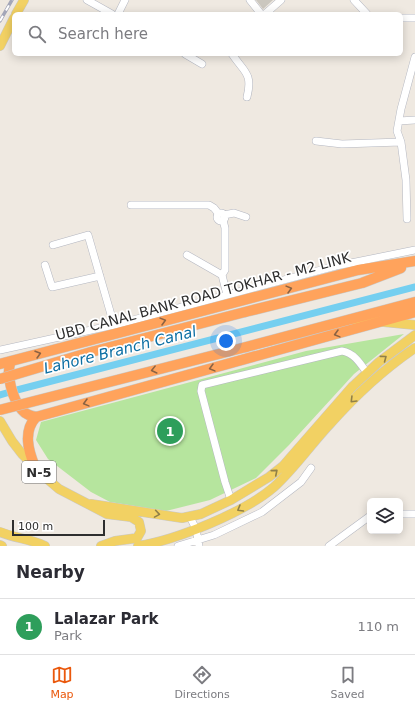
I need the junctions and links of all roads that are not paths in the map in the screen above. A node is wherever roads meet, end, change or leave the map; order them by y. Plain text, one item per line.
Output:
1 (24, 0) edge
2 (87, 0) edge
3 (125, 0) edge
4 (250, 0) edge
5 (281, 0) edge
6 (354, 0) edge
7 (17, 12) edge
8 (108, 12) edge
9 (119, 12) edge
10 (259, 12) edge
11 (267, 12) edge
12 (365, 12) edge
13 (403, 18) edge
14 (415, 18) edge
15 (12, 22) edge
16 (0, 46) edge
17 (188, 56) edge
18 (234, 56) edge
19 (415, 57) edge
20 (202, 64) dead end
21 (247, 97) dead end
22 (415, 120) edge
23 (399, 121) junction
24 (316, 141) dead end
25 (401, 142) junction
26 (415, 179) edge
27 (406, 180) junction
28 (131, 205) dead end
29 (222, 216) junction
30 (246, 217) dead end
31 (407, 219) dead end
32 (53, 245) dead end
33 (415, 250) edge
34 (187, 255) dead end
35 (415, 262) edge
36 (45, 265) dead end
37 (100, 276) junction
38 (222, 276) junction
39 (227, 295) junction
40 (415, 302) edge
41 (415, 312) edge
42 (348, 319) junction
43 (381, 322) junction
44 (114, 325) junction
45 (415, 325) edge
46 (415, 335) edge
47 (0, 350) edge
48 (413, 351) edge
49 (11, 362) junction
50 (0, 364) edge
51 (367, 373) junction
52 (5, 378) edge
53 (0, 410) edge
54 (36, 417) junction
55 (0, 422) edge
56 (35, 466) junction
57 (311, 468) dead end
58 (231, 500) junction
59 (91, 504) junction
60 (403, 514) edge
61 (415, 514) edge
62 (190, 517) junction
63 (367, 518) edge
64 (196, 529) junction
65 (0, 532) edge
66 (199, 543) edge
67 (45, 546) edge
68 (101, 546) edge
69 (138, 546) edge
70 (178, 546) edge
71 (329, 546) edge

1 - 7 main road
2 - 8 street
3 - 9 street
4 - 10 street
5 - 11 street
6 - 12 street
13 - 14 street
15 - 16 main road
17 - 20 street
18 - 21 street
19 - 23 street
22 - 23 street
23 - 25 street
24 - 25 street
25 - 27 street
26 - 27 street
27 - 31 street
28 - 29 street
29 - 30 street
29 - 38 street
32 - 37 street
33 - 39 street
34 - 38 street
49 -> 35 highway, UBD CANAL BANK ROAD TOKHAR - M2 LINK
35 - 52 highway, bridge
36 - 37 street
37 - 44 street
38 - 39 street
39 - 44 street
40 - 42 highway
41 - 43 highway
42 - 43 main road
42 -> 53 highway, bridge
43 - 45 main road
43 -> 54 highway
44 - 47 street
51 -> 46 main road
48 -> 64 main road
49 - 50 highway, UBD CANAL BANK ROAD TOKHAR - M2 LINK
49 - 52 highway
58 -> 51 main road
51 - 58 street
52 - 54 highway
54 - 56 highway
55 - 56 main road, N-5
56 - 59 main road, N-5
57 - 66 street
58 - 62 main road
59 -> 62 main road
59 - 68 main road, N-5
60 - 61 street
62 - 64 street
63 - 71 street
64 - 66 street
64 - 69 main road
65 - 67 main road
66 - 70 street

